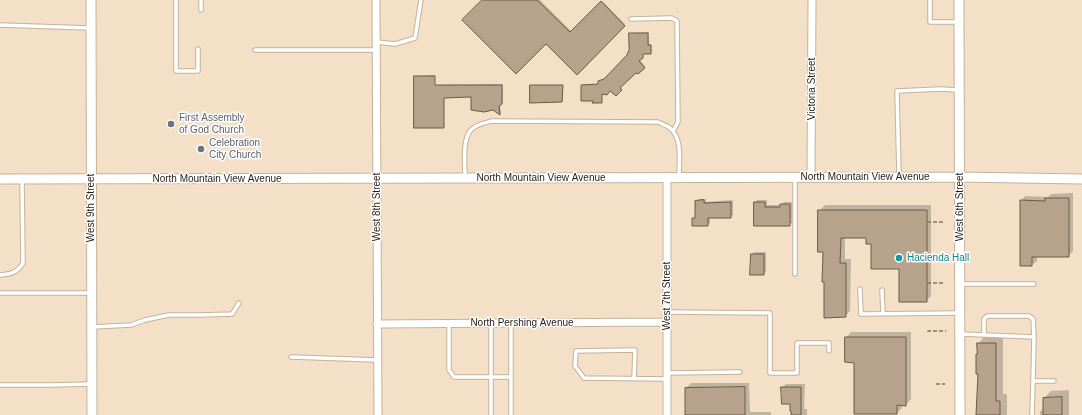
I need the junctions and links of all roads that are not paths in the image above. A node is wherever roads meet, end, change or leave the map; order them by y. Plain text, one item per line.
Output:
1 (91, 0) edge
2 (176, 0) edge
3 (201, 0) edge
4 (376, 0) edge
5 (421, 0) edge
6 (812, 0) edge
7 (930, 0) edge
8 (959, 0) edge
9 (201, 10) dead end
10 (631, 19) dead end
11 (959, 22) junction
12 (0, 25) edge
13 (91, 28) junction
14 (376, 46) junction
15 (198, 49) dead end
16 (255, 50) dead end
17 (959, 90) junction
18 (673, 131) junction
19 (899, 177) junction
20 (960, 177) junction
21 (377, 178) junction
22 (465, 178) junction
23 (667, 178) junction
24 (679, 178) junction
25 (795, 178) junction
26 (812, 178) junction
27 (0, 179) edge
28 (22, 179) junction
29 (91, 179) junction
30 (1082, 179) edge
31 (795, 274) dead end
32 (0, 275) edge
33 (959, 284) junction
34 (1034, 284) dead end
35 (860, 289) dead end
36 (882, 290) dead end
37 (0, 293) edge
38 (92, 293) junction
39 (240, 304) dead end
40 (667, 312) junction
41 (959, 313) junction
42 (883, 314) junction
43 (667, 322) junction
44 (449, 323) junction
45 (491, 323) junction
46 (511, 323) junction
47 (377, 324) junction
48 (92, 327) junction
49 (959, 334) junction
50 (984, 335) junction
51 (1034, 337) junction
52 (829, 351) dead end
53 (290, 357) dead end
54 (377, 360) junction
55 (740, 372) dead end
56 (667, 376) junction
57 (491, 377) junction
58 (511, 377) junction
59 (634, 378) junction
60 (1033, 381) junction
61 (1054, 381) dead end
62 (92, 384) junction
63 (0, 385) edge
64 (92, 415) edge
65 (378, 415) edge
66 (491, 415) edge
67 (511, 415) edge
68 (667, 415) edge
69 (960, 415) edge
70 (1032, 415) edge

1 - 13 street, West 9th Street
2 - 15 lane
3 - 9 lane
4 - 14 street, West 8th Street
5 - 14 lane
6 - 26 street, Victoria Street
7 - 11 lane
8 - 11 street, West 6th Street
10 - 18 lane
11 - 17 street, West 6th Street
12 - 13 lane
13 - 29 street, West 9th Street
14 - 16 lane
14 - 21 street, West 8th Street
17 - 19 lane
17 - 20 street, West 6th Street
18 - 22 lane
18 - 24 lane
19 - 20 street, North Mountain View Avenue
19 - 26 street, North Mountain View Avenue
20 - 30 street, North Mountain View Avenue
20 - 33 street, West 6th Street
21 - 22 street, North Mountain View Avenue
21 - 29 street, North Mountain View Avenue
21 - 47 street, West 8th Street
22 - 23 street, North Mountain View Avenue
23 - 24 street, North Mountain View Avenue
23 - 40 street, West 7th Street
24 - 25 street, North Mountain View Avenue
25 - 26 street, North Mountain View Avenue
25 - 31 lane
27 - 28 street, North Mountain View Avenue
28 - 29 street, North Mountain View Avenue
28 - 32 lane
29 - 38 street, West 9th Street
33 - 34 lane
33 - 41 street, West 6th Street
35 - 42 lane
36 - 42 lane
37 - 38 lane
38 - 48 street, West 9th Street
39 - 48 lane
40 - 43 street, West 7th Street
40 - 52 lane
41 - 42 lane
41 - 49 street, West 6th Street
43 - 46 street, North Pershing Avenue
43 - 56 street, West 7th Street
44 - 45 street, North Pershing Avenue
44 - 47 street, North Pershing Avenue
44 - 57 lane
45 - 46 street, North Pershing Avenue
45 - 57 lane
46 - 58 lane
47 - 54 street, West 8th Street
48 - 62 street, West 9th Street
49 - 50 lane
49 - 69 street, West 6th Street
50 - 51 lane
50 - 51 lane
51 - 60 lane
53 - 54 lane
54 - 65 street, West 8th Street
55 - 56 lane
56 - 59 lane
56 - 68 street, West 7th Street
57 - 58 lane
57 - 66 lane
58 - 67 lane
59 - 59 lane
60 - 61 lane
60 - 70 lane
62 - 63 lane
62 - 64 street, West 9th Street

